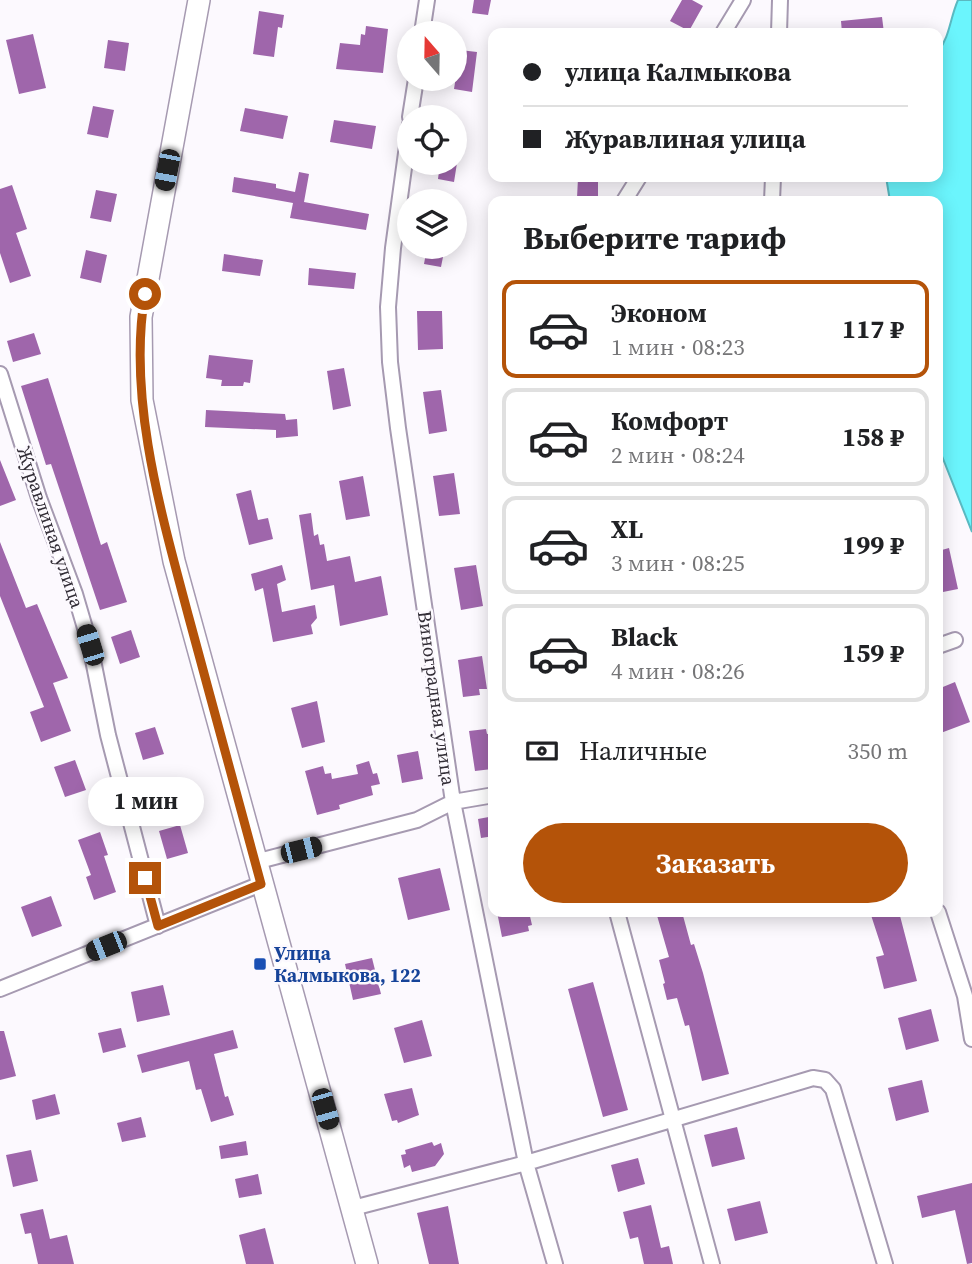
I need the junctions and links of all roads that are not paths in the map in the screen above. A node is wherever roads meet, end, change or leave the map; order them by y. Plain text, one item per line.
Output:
1 (200, 0) edge
2 (426, 0) edge
3 (743, 0) edge
4 (780, 0) edge
5 (423, 21) edge
6 (726, 28) edge
7 (779, 28) edge
8 (403, 175) edge
9 (0, 374) edge
10 (955, 640) dead end
11 (943, 644) edge
12 (488, 795) edge
13 (453, 802) junction
14 (255, 862) junction
15 (261, 884) junction
16 (618, 917) edge
17 (940, 917) edge
18 (158, 926) junction
19 (1, 985) edge
20 (972, 1039) edge
21 (673, 1121) junction
22 (526, 1163) junction
23 (353, 1208) junction
24 (367, 1264) edge
25 (555, 1264) edge
26 (712, 1264) edge
27 (885, 1264) edge

1 - 14 main road
2 - 5 street
3 - 6 street
4 - 7 street
8 - 13 street, Виноградная улица
9 - 18 street, Журавлиная улица
10 - 11 street
12 - 13 street
13 - 14 street
13 - 22 street, Виноградная улица
14 - 15 main road
15 - 18 street
15 - 23 main road
16 - 21 street
17 - 20 street
18 - 19 street
21 - 22 street
21 - 26 street
21 - 27 street
22 - 23 street
22 - 25 street, Виноградная улица
23 - 24 main road

